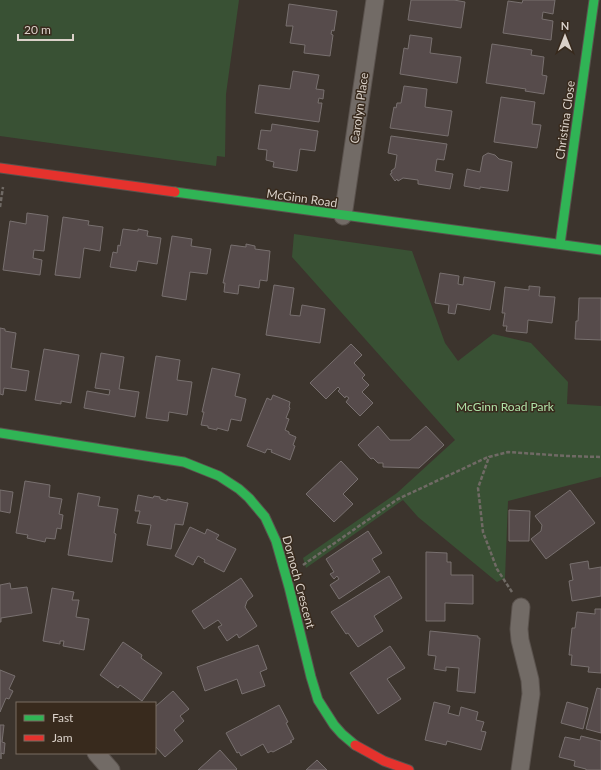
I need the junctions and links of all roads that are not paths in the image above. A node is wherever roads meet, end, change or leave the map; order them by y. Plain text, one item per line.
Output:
1 (375, 0) edge
2 (594, 0) edge
3 (0, 168) edge
4 (343, 216) junction
5 (560, 244) junction
6 (601, 250) edge
7 (0, 433) edge
8 (521, 607) road end
9 (97, 754) edge
10 (111, 770) edge
11 (409, 770) edge
12 (520, 770) edge

1 - 4 street, Carolyn Place
2 - 5 street, Christina Close
3 - 4 street, McGinn Road
4 - 5 street, McGinn Road
5 - 6 street, McGinn Road
7 - 11 street, Dornoch Crescent
8 - 12 street
9 - 10 street

